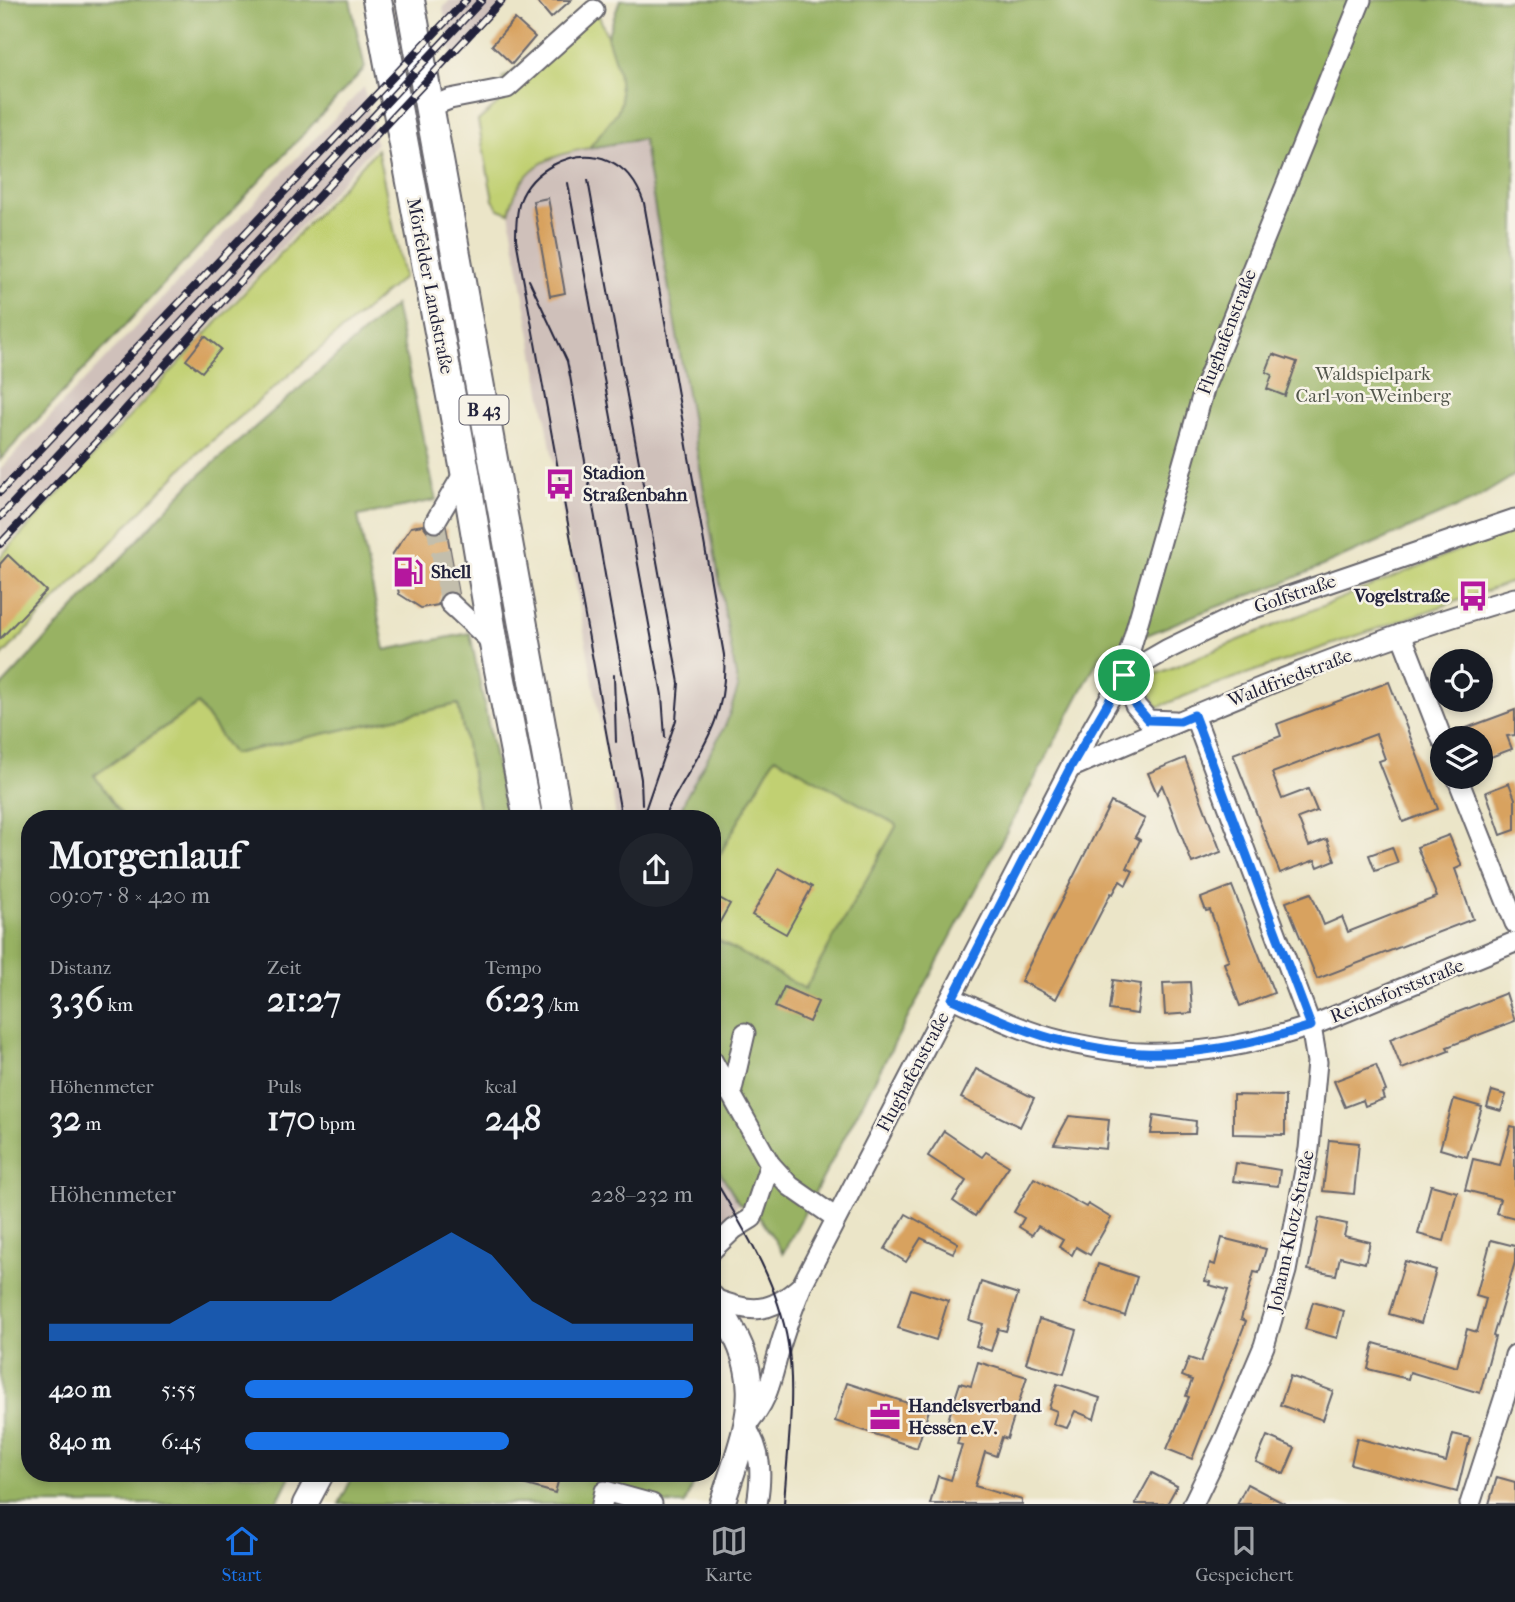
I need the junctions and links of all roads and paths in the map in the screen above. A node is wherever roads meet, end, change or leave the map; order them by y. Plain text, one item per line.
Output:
1 (377, 0) edge
2 (410, 0) edge
3 (1361, 0) edge
4 (594, 10) dead end
5 (430, 107) junction
6 (465, 471) junction
7 (1515, 519) edge
8 (435, 522) tunnel mouth
9 (1515, 598) edge
10 (450, 603) tunnel mouth
11 (1401, 634) junction
12 (494, 644) junction
13 (1124, 675) junction
14 (1187, 718) junction
15 (1437, 726) edge
16 (1070, 768) junction
17 (1462, 789) edge
18 (526, 810) edge
19 (556, 810) edge
20 (1515, 923) edge
21 (1515, 942) edge
22 (952, 999) junction
23 (1311, 1026) junction
24 (745, 1033) dead end
25 (721, 1076) edge
26 (731, 1094) junction
27 (770, 1164) junction
28 (836, 1218) junction
29 (721, 1241) edge
30 (802, 1285) junction
31 (721, 1301) edge
32 (721, 1312) edge
33 (1515, 1355) edge
34 (1510, 1400) edge
35 (745, 1426) junction
36 (317, 1482) edge
37 (305, 1504) edge
38 (602, 1504) edge
39 (652, 1504) edge
40 (722, 1504) edge
41 (757, 1504) edge
42 (1193, 1504) edge
43 (1470, 1504) edge

1 - 6 highway, Mörfelder Landstraße / B 43
2 - 5 highway, Mörfelder Landstraße / B 43
3 - 13 street, Flughafenstraße
4 - 5 street
5 - 19 highway, Mörfelder Landstraße / B 43
6 - 8 street
6 - 12 highway, Mörfelder Landstraße / B 43
7 - 13 street, Golfstraße
9 - 11 street, Waldfriedstraße
10 - 12 street
11 - 14 street, Waldfriedstraße
11 - 15 street
12 - 18 highway, Mörfelder Landstraße / B 43
13 - 14 street
13 - 16 street, Flughafenstraße
14 - 16 street, Waldfriedstraße
14 - 23 street
16 - 22 street, Flughafenstraße
17 - 20 street
21 - 23 street, Reichsforststraße
22 - 23 street, Reichsforststraße
22 - 28 street, Flughafenstraße
23 - 42 street, Johann-Klotz-Straße
24 - 26 street
25 - 26 street
26 - 27 street
27 - 28 street
27 - 29 street
28 - 30 street, Flughafenstraße
30 - 31 street, Flughafenstraße
30 - 35 street, Flughafenstraße
32 - 35 main road
33 - 34 street
34 - 43 street
35 - 40 main road
35 - 41 street
36 - 37 main road
38 - 39 street

